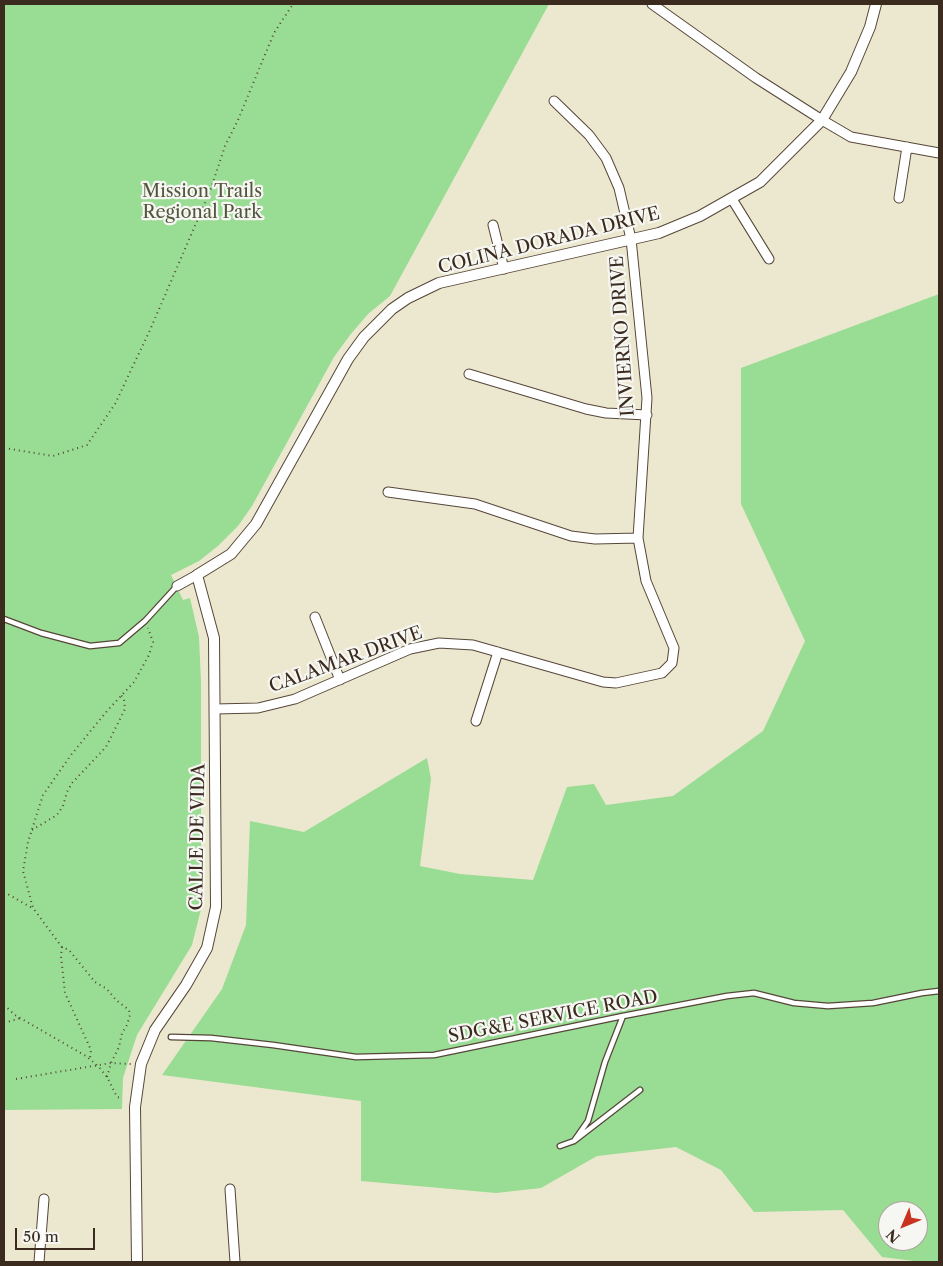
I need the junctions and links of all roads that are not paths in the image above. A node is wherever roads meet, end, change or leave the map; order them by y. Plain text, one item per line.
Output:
1 (652, 4) edge
2 (876, 4) edge
3 (554, 101) dead end
4 (822, 120) junction
5 (907, 147) junction
6 (939, 153) edge
7 (899, 198) dead end
8 (732, 199) junction
9 (493, 225) dead end
10 (631, 239) junction
11 (770, 259) dead end
12 (504, 269) junction
13 (469, 374) dead end
14 (647, 414) junction
15 (388, 492) dead end
16 (638, 538) junction
17 (197, 576) junction
18 (177, 586) joint
19 (315, 617) dead end
20 (4, 619) edge
21 (498, 652) junction
22 (662, 673) joint
23 (340, 680) junction
24 (215, 709) junction
25 (476, 720) dead end
26 (939, 991) edge
27 (624, 1016) junction
28 (170, 1037) dead end
29 (640, 1090) dead end
30 (574, 1141) junction
31 (560, 1146) dead end
32 (230, 1190) dead end
33 (44, 1199) dead end
34 (39, 1262) edge
35 (137, 1262) edge
36 (235, 1262) edge

1 - 4 street
2 - 4 street, COLINA DORADA DRIVE
3 - 10 street, INVIERNO DRIVE
4 - 5 street
4 - 8 street, COLINA DORADA DRIVE
5 - 6 street
5 - 7 street
8 - 10 street, COLINA DORADA DRIVE
8 - 11 street
9 - 12 street
10 - 12 street, COLINA DORADA DRIVE
10 - 14 street, INVIERNO DRIVE
12 - 17 street, COLINA DORADA DRIVE
13 - 14 street
14 - 16 street, INVIERNO DRIVE
15 - 16 street
16 - 22 street, INVIERNO DRIVE
17 - 18 street, COLINA DORADA DRIVE
17 - 24 street, CALLE DE VIDA
18 - 20 lane
19 - 23 street
21 - 22 street, CALAMAR DRIVE
21 - 23 street, CALAMAR DRIVE
21 - 25 street
23 - 24 street, CALAMAR DRIVE
24 - 35 street, CALLE DE VIDA
26 - 27 lane, SDG&E SERVICE ROAD
27 - 28 lane, SDG&E SERVICE ROAD
27 - 30 lane
29 - 30 lane
30 - 31 lane
32 - 36 street
33 - 34 street

